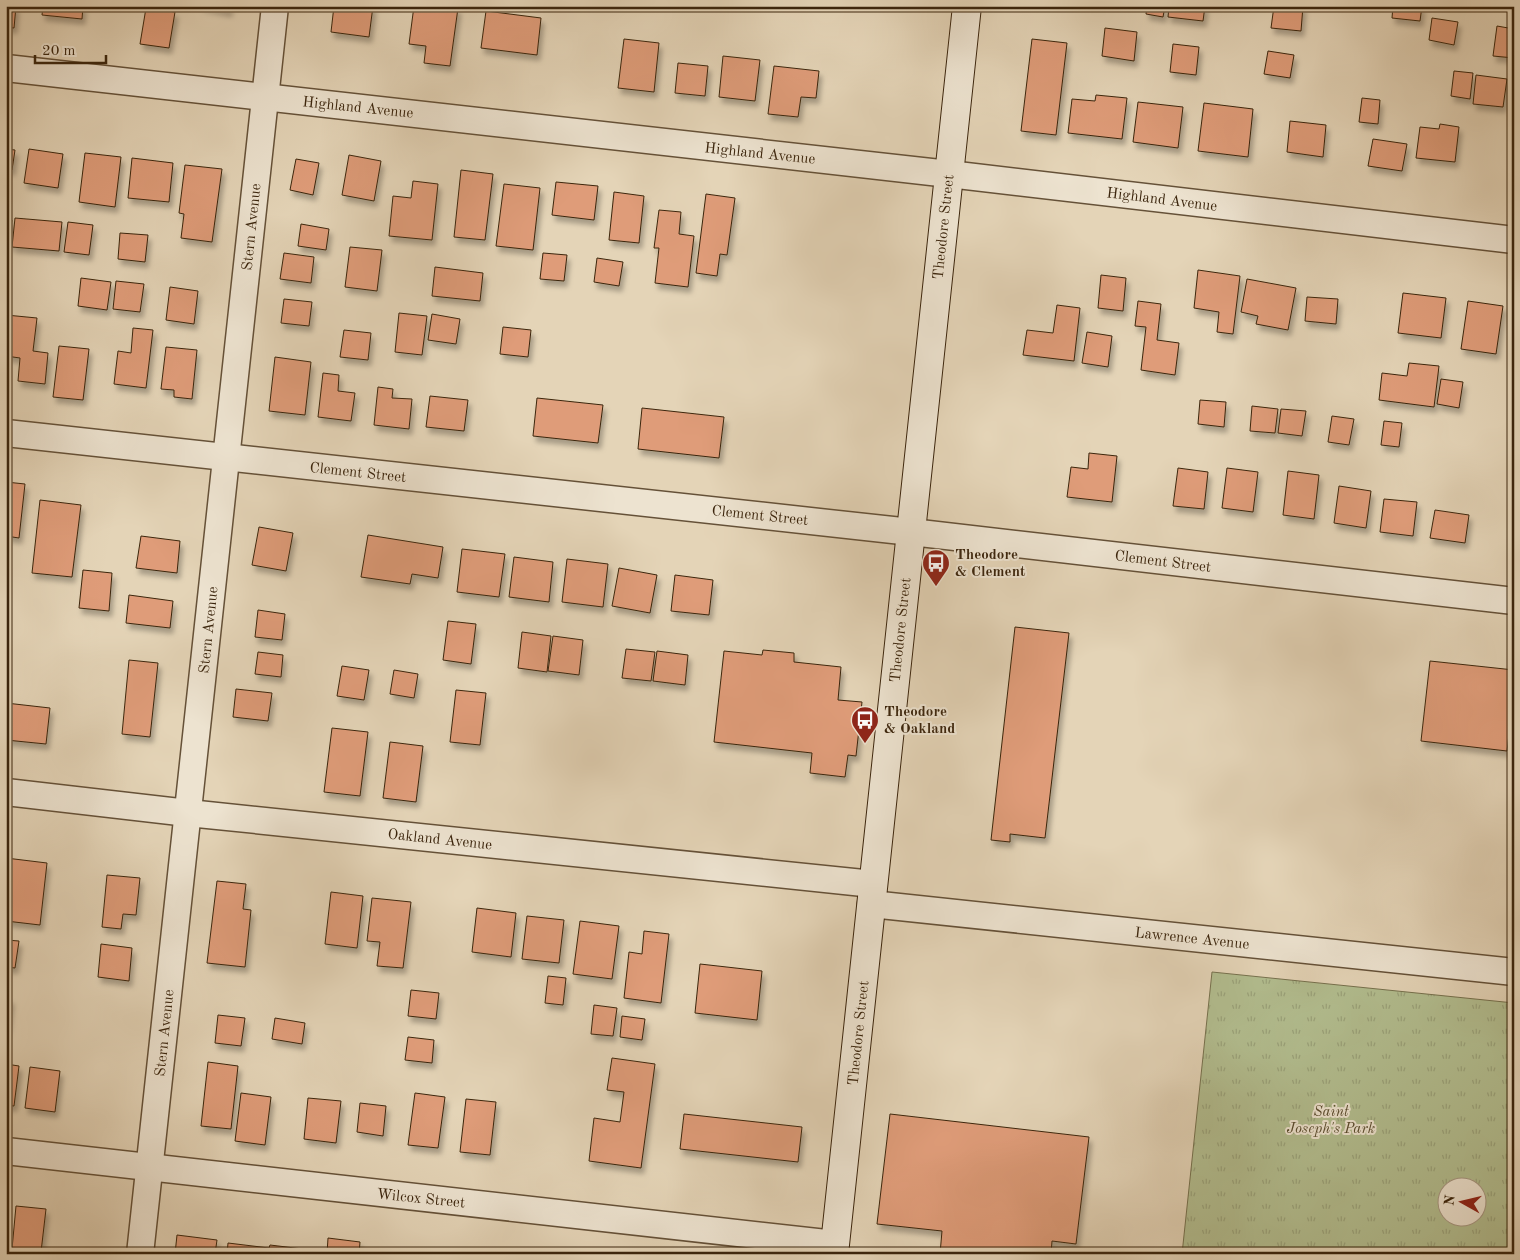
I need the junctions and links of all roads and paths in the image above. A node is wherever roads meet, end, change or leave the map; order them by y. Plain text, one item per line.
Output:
1 (275, 6) edge
2 (967, 6) edge
3 (6, 68) edge
4 (265, 97) junction
5 (949, 174) junction
6 (1514, 240) edge
7 (6, 433) edge
8 (226, 458) junction
9 (911, 532) junction
10 (1514, 601) edge
11 (6, 792) edge
12 (188, 813) junction
13 (872, 894) junction
14 (1514, 972) edge
15 (6, 1151) edge
16 (150, 1168) junction
17 (834, 1249) edge
18 (140, 1254) edge

1 - 4 street, Stern Avenue
2 - 5 main road, Theodore Street
3 - 4 street, Highland Avenue
4 - 5 street, Highland Avenue
4 - 8 street, Stern Avenue
5 - 6 street, Highland Avenue
5 - 9 main road, Theodore Street
7 - 8 street, Clement Street
8 - 9 street, Clement Street
8 - 12 street, Stern Avenue
9 - 10 street, Clement Street
9 - 13 main road, Theodore Street
11 - 12 street, Oakland Avenue
12 - 13 street, Oakland Avenue
12 - 16 street, Stern Avenue
13 - 14 street, Lawrence Avenue
13 - 17 main road, Theodore Street
15 - 16 street, Wilcox Street
16 - 17 street, Wilcox Street
16 - 18 street, Stern Avenue

